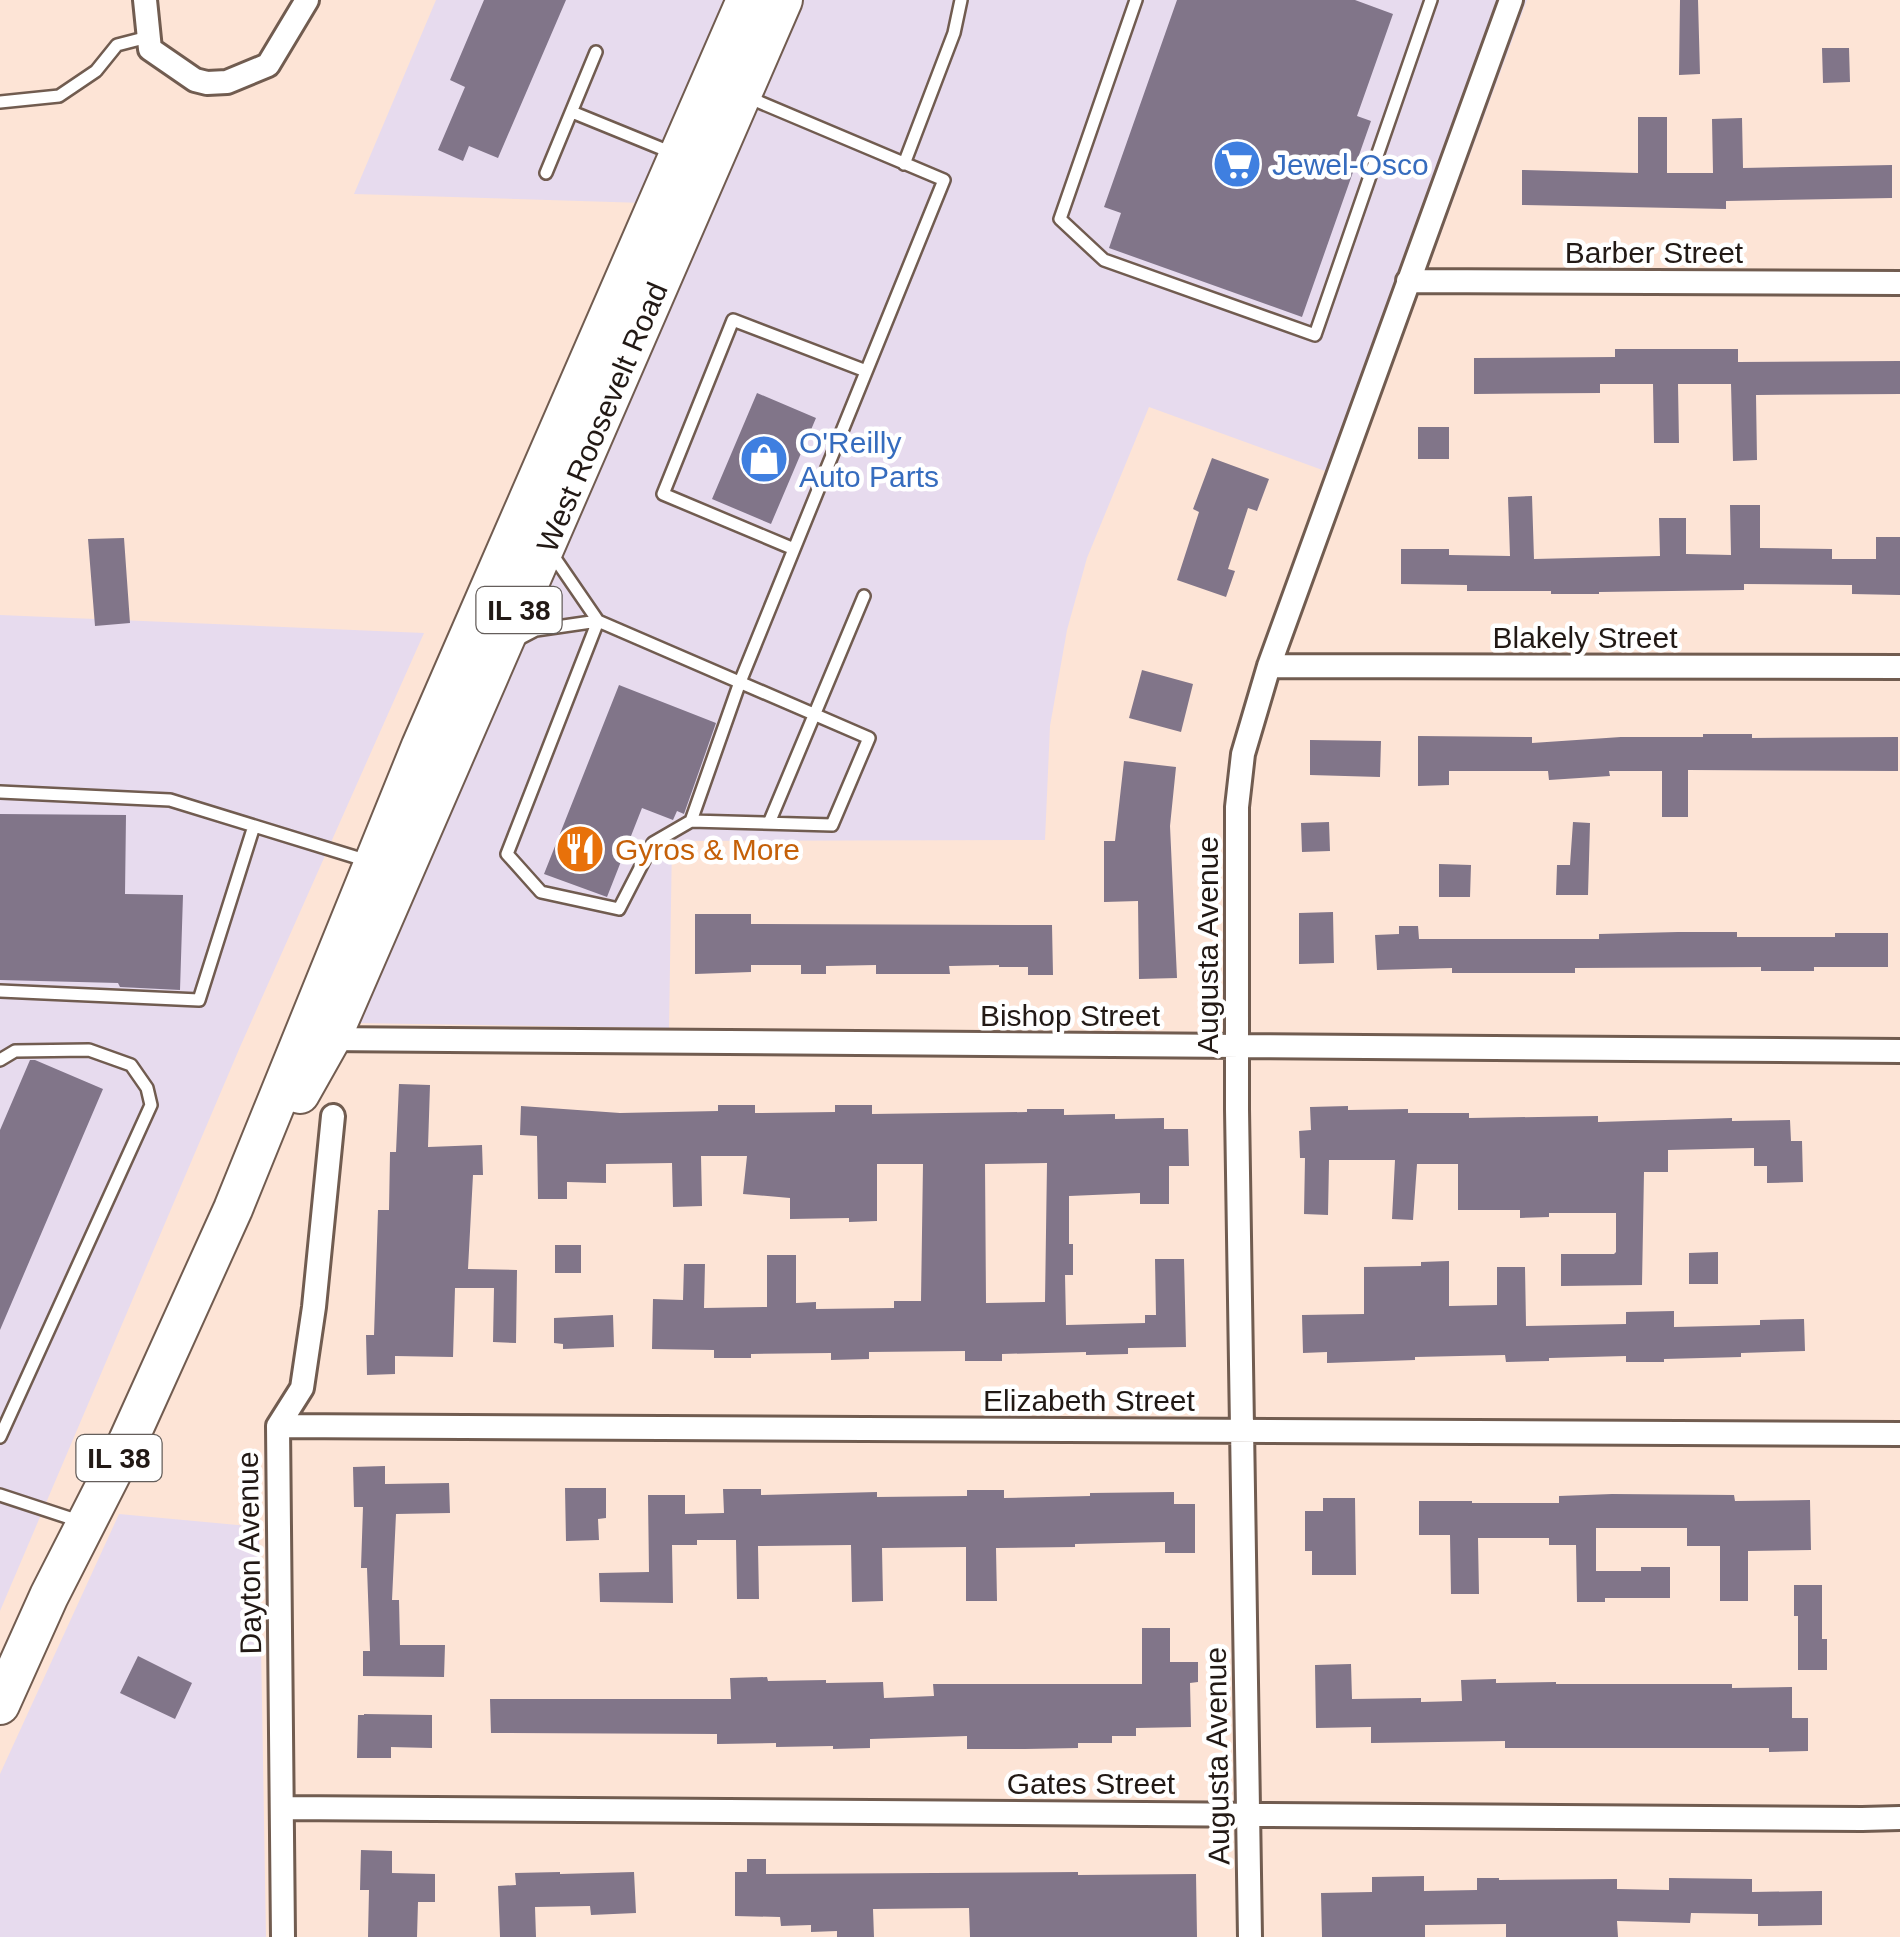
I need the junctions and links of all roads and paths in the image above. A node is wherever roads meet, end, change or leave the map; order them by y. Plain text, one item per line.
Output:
1 (144, 0) edge
2 (307, 0) edge
3 (746, 0) edge
4 (782, 0) edge
5 (961, 0) edge
6 (1136, 0) edge
7 (1432, 0) edge
8 (1511, 0) edge
9 (148, 37) junction
10 (596, 52) dead end
11 (742, 95) junction
12 (0, 102) edge
13 (572, 112) junction
14 (679, 156) junction
15 (904, 164) junction
16 (546, 173) dead end
17 (1408, 281) junction
18 (1900, 282) edge
19 (866, 372) junction
20 (546, 545) junction
21 (794, 549) junction
22 (864, 596) dead end
23 (598, 622) junction
24 (502, 648) junction
25 (1269, 666) junction
26 (1900, 668) edge
27 (740, 682) junction
28 (814, 714) junction
29 (0, 792) edge
30 (691, 821) junction
31 (769, 823) junction
32 (254, 826) junction
33 (372, 862) junction
34 (0, 991) edge
35 (316, 1040) junction
36 (1238, 1046) junction
37 (1900, 1051) edge
38 (0, 1060) edge
39 (333, 1116) dead end
40 (278, 1426) junction
41 (1242, 1431) junction
42 (1900, 1434) edge
43 (0, 1437) edge
44 (0, 1496) edge
45 (86, 1523) junction
46 (0, 1705) edge
47 (282, 1808) junction
48 (1248, 1814) junction
49 (1900, 1818) edge
50 (283, 1937) edge
51 (1250, 1937) edge

1 - 9 street
2 - 9 street
3 - 14 main road, West Roosevelt Road / IL 38
4 - 11 main road, West Roosevelt Road / IL 38
5 - 15 lane
6 - 7 lane
8 - 17 street, Augusta Avenue
9 - 12 lane
10 - 13 lane
11 - 15 lane
11 - 20 main road, West Roosevelt Road / IL 38
13 - 14 lane
13 - 16 lane
14 - 33 main road, West Roosevelt Road / IL 38
15 - 19 lane
17 - 18 street, Barber Street
17 - 25 street, Augusta Avenue
19 - 21 lane
19 - 21 lane
20 - 23 lane
20 - 24 main road, West Roosevelt Road / IL 38
21 - 27 lane
22 - 28 lane
23 - 24 lane
23 - 27 lane
23 - 30 lane
24 - 35 main road, West Roosevelt Road / IL 38
25 - 26 street, Blakely Street
25 - 36 street, Augusta Avenue
27 - 28 lane
27 - 30 lane
28 - 31 lane
28 - 31 lane
29 - 32 lane
30 - 31 lane
32 - 33 lane
32 - 34 lane
33 - 35 main road, West Roosevelt Road / IL 38
35 - 36 street, Bishop Street
35 - 45 main road, West Roosevelt Road / IL 38
36 - 37 street, Bishop Street
36 - 41 street, Augusta Avenue
38 - 43 lane
39 - 40 street, Dayton Avenue
40 - 41 street, Elizabeth Street
40 - 47 street, Dayton Avenue
41 - 42 street, Elizabeth Street
41 - 48 street, Augusta Avenue
44 - 45 lane
45 - 46 main road, West Roosevelt Road / IL 38
47 - 48 street, Gates Street
47 - 50 street, Dayton Avenue
48 - 49 street, Gates Street
48 - 51 street, Augusta Avenue

